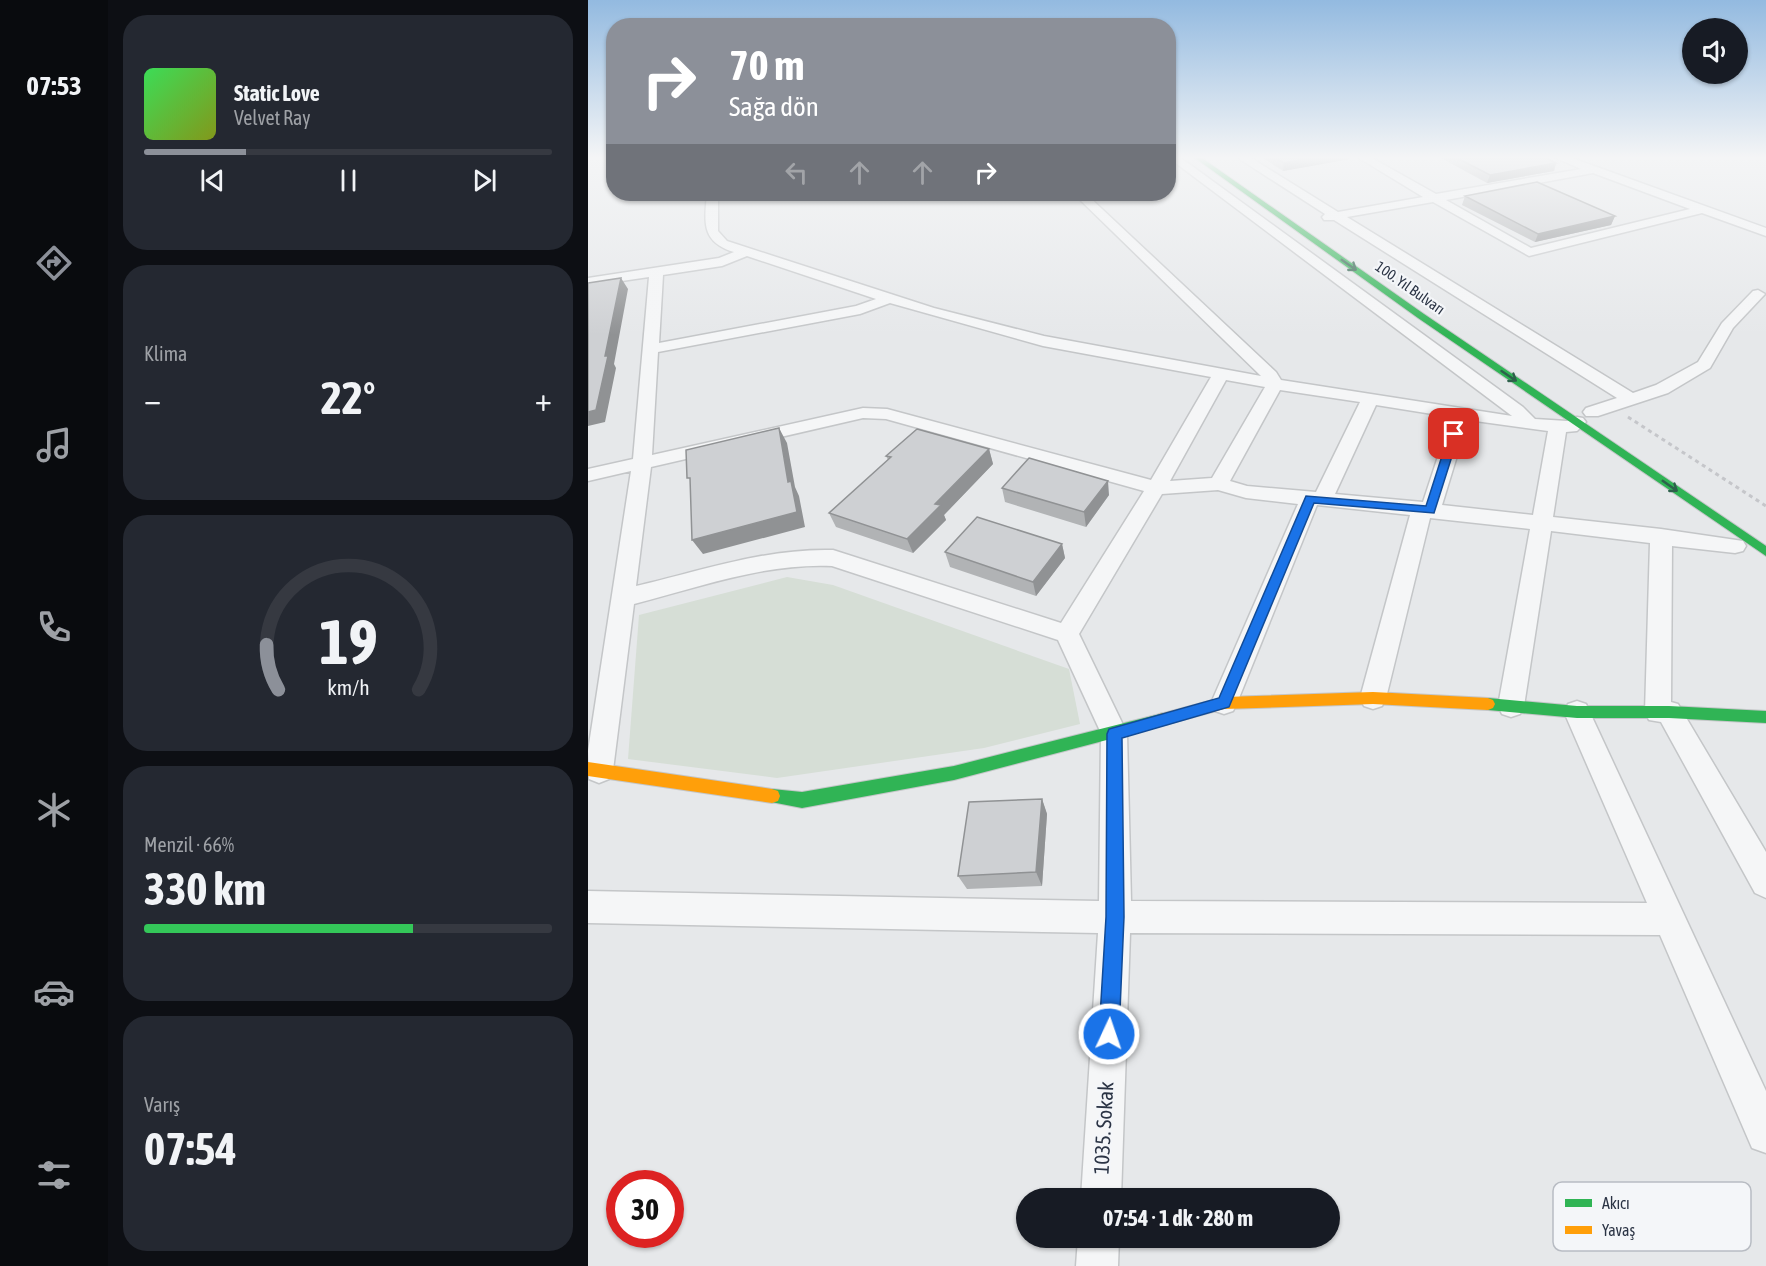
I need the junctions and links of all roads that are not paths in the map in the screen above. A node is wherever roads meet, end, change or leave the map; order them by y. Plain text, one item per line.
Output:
1 (713, 217) edge
2 (1103, 217) edge
3 (1255, 217) edge
4 (1281, 217) edge
5 (1305, 217) edge
6 (1333, 217) edge
7 (1336, 217) edge
8 (1467, 217) edge
9 (1671, 217) edge
10 (1726, 217) edge
11 (1320, 227) joint
12 (1766, 232) edge
13 (746, 252) junction
14 (656, 272) junction
15 (588, 282) edge
16 (1763, 294) edge
17 (890, 298) junction
18 (650, 349) junction
19 (1221, 374) junction
20 (1275, 384) junction
21 (1369, 401) junction
22 (1628, 407) junction
23 (1460, 415) junction
24 (1577, 416) junction
25 (1530, 424) junction
26 (1611, 424) dead end
27 (642, 463) junction
28 (588, 475) edge
29 (1218, 484) junction
30 (1156, 488) junction
31 (1316, 499) junction
32 (1426, 510) junction
33 (1541, 522) junction
34 (1661, 536) junction
35 (1735, 546) dead end
36 (1766, 552) edge
37 (623, 598) junction
38 (1067, 634) junction
39 (1373, 698) junction
40 (1224, 703) junction
41 (1511, 706) junction
42 (1577, 712) junction
43 (1664, 712) junction
44 (1766, 717) edge
45 (1114, 734) junction
46 (593, 770) edge
47 (1766, 882) edge
48 (588, 907) edge
49 (1115, 917) junction
50 (1670, 919) junction
51 (1766, 1134) edge
52 (1101, 1188) edge
53 (1098, 1248) edge
54 (1097, 1266) edge

1 - 13 street
2 - 20 street
3 - 25 street
4 -> 24 main road, 100. Yıl Bulvarı
5 - 11 main road
6 - 11 street
7 - 22 street
8 - 9 street
10 - 12 street
13 - 14 street
13 - 17 street
14 - 15 street
14 - 18 street
16 - 22 street
17 - 18 street
17 - 19 street
18 - 27 street
19 - 20 street
19 - 30 street
20 - 21 street
20 - 29 street
21 - 23 street
21 - 31 street
22 - 24 street
23 - 25 street
23 - 32 street
24 - 25 street
24 - 26 main road, 100. Yıl Bulvarı
24 - 33 street
24 -> 36 main road, 100. Yıl Bulvarı
27 - 28 street
27 - 30 street
27 - 37 street
29 - 30 street
29 - 31 street
30 - 38 street
31 - 32 street
31 - 40 street
32 - 33 street
32 - 39 street
33 - 34 street
33 - 41 street
34 - 35 street
34 - 43 street
37 - 38 street
37 - 46 street
38 - 45 street
39 - 40 main road
39 - 41 main road
40 - 45 main road
41 - 42 main road
42 - 43 main road
42 - 50 street
43 - 44 main road
43 - 47 street
45 - 46 main road
45 - 49 street, 1035. Sokak
48 - 49 street
49 - 50 street
49 - 52 street, 1035. Sokak
50 - 51 street
53 - 54 street

